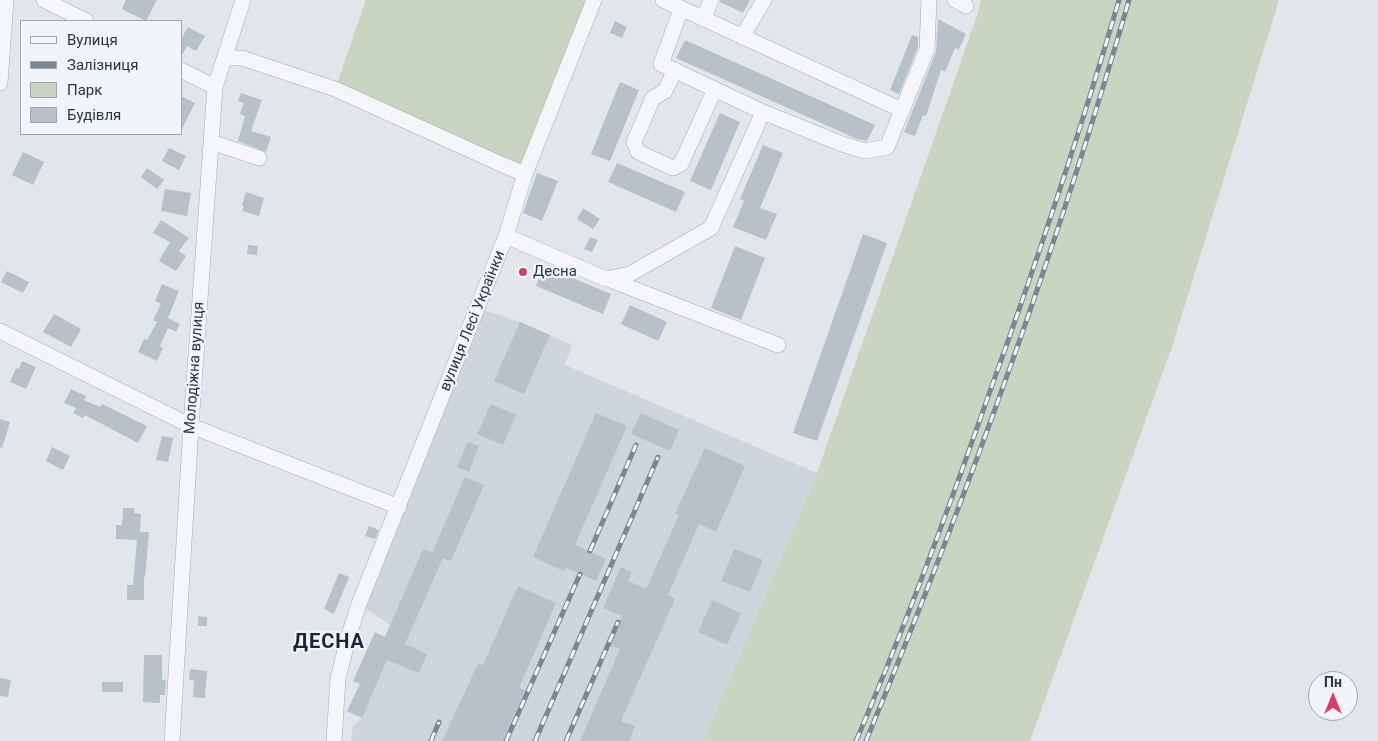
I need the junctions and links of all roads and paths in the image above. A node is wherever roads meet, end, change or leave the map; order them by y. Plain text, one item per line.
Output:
1 (6, 0) edge
2 (44, 0) edge
3 (243, 0) edge
4 (594, 0) edge
5 (663, 0) edge
6 (711, 0) edge
7 (764, 0) edge
8 (929, 0) edge
9 (681, 9) junction
10 (703, 19) junction
11 (84, 20) edge
12 (742, 37) junction
13 (225, 58) junction
14 (182, 70) edge
15 (676, 70) junction
16 (0, 83) edge
17 (215, 87) junction
18 (715, 89) junction
19 (902, 110) junction
20 (763, 112) junction
21 (211, 142) junction
22 (259, 158) dead end
23 (525, 174) junction
24 (506, 236) junction
25 (606, 278) junction
26 (0, 331) edge
27 (778, 345) dead end
28 (191, 426) junction
29 (399, 507) junction
30 (172, 741) edge
31 (334, 741) edge

1 - 16 street
2 - 11 street
3 - 13 street, Молодіжна вулиця
4 - 23 street
5 - 9 street
6 - 10 street
7 - 12 street
8 - 19 street
9 - 10 street
9 - 15 street
10 - 12 street
12 - 19 street
13 - 17 street, Молодіжна вулиця
13 - 23 street
14 - 17 street
15 - 18 street
15 - 18 street
17 - 21 street, Молодіжна вулиця
18 - 20 street
19 - 20 street
20 - 25 street
21 - 22 street
21 - 28 street, Молодіжна вулиця
23 - 24 street
24 - 25 street, вулиця Лесі Українки
24 - 29 street, вулиця Лесі Українки
25 - 27 street, вулиця Лесі Українки
26 - 28 street
28 - 29 street
28 - 30 street, Молодіжна вулиця
29 - 31 street, вулиця Лесі Українки

